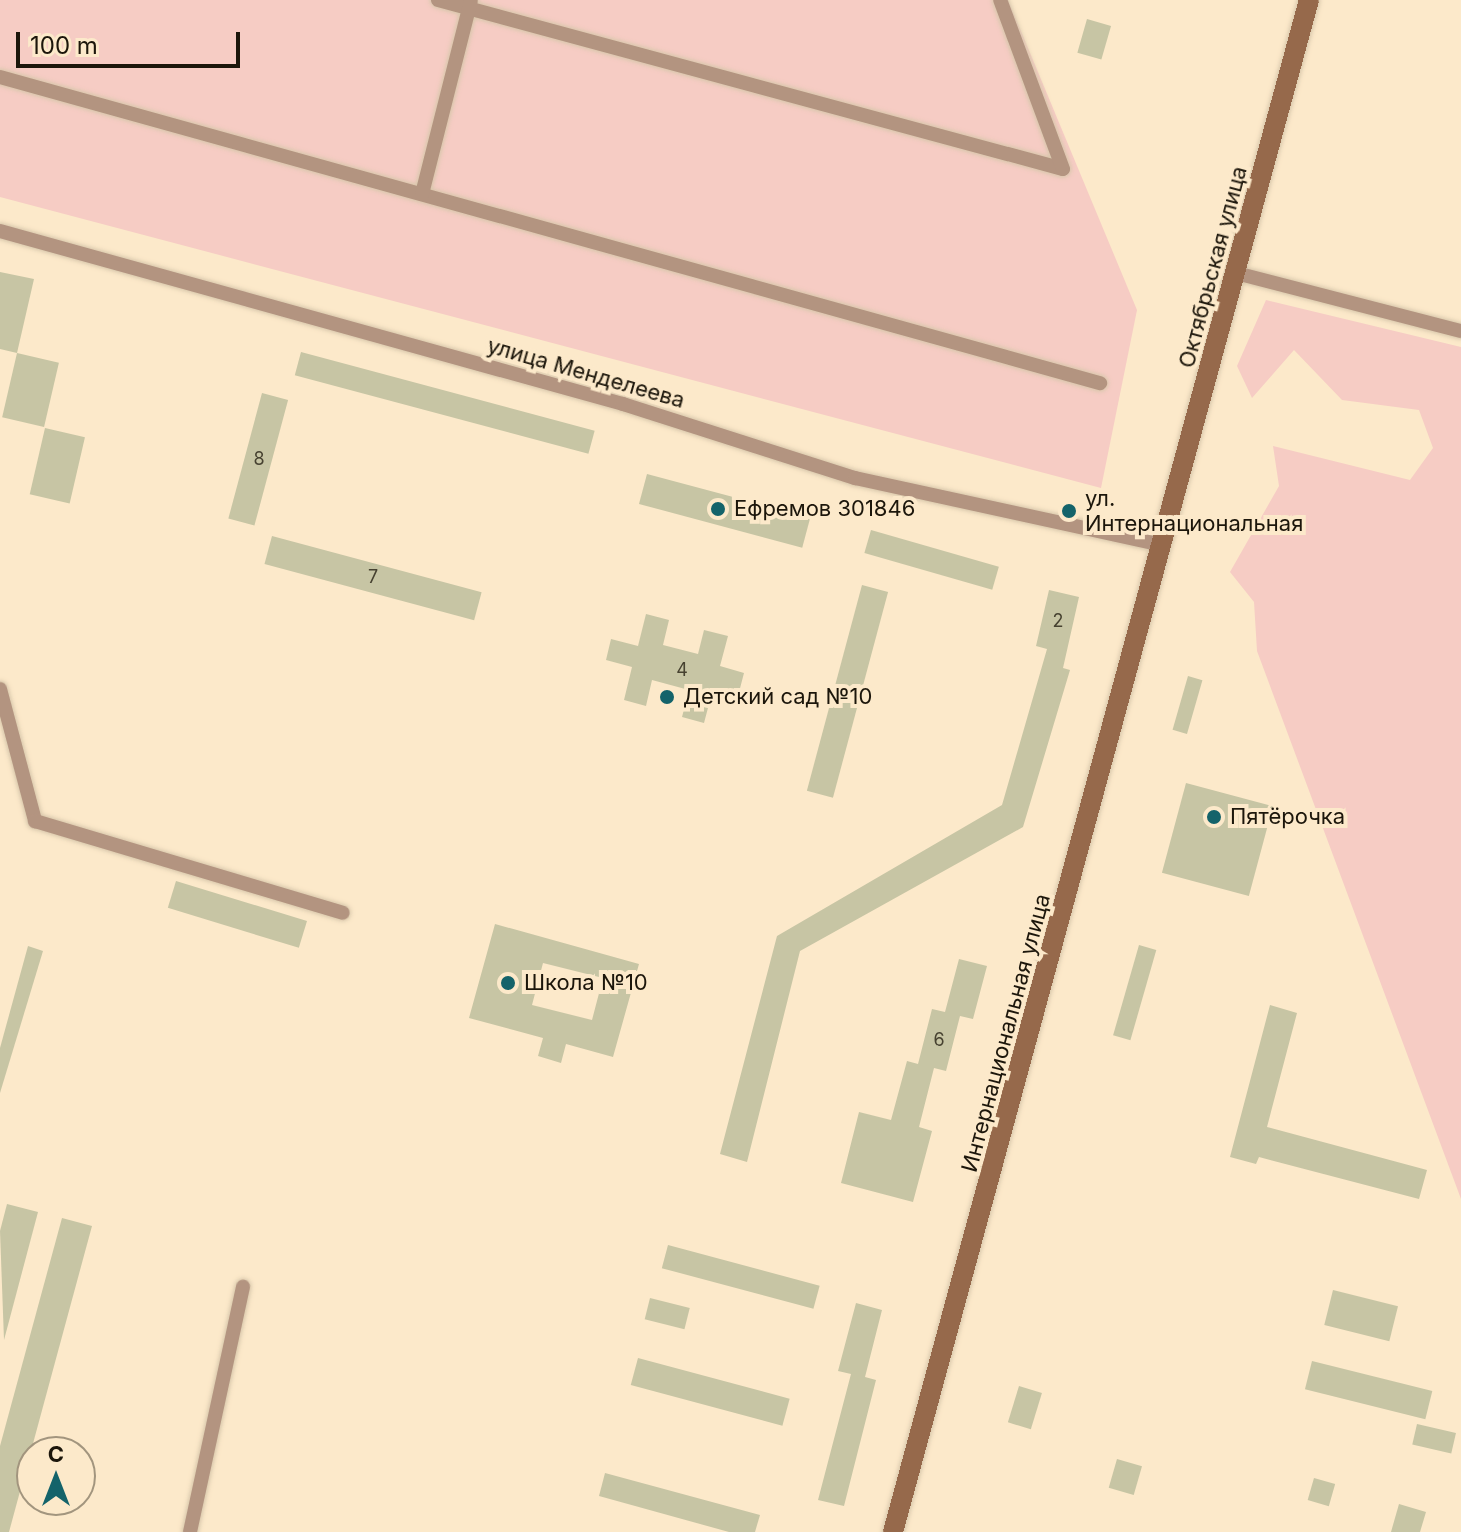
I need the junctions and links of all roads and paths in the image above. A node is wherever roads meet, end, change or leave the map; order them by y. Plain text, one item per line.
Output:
1 (438, 0) edge
2 (1000, 0) edge
3 (1309, 0) edge
4 (470, 4) edge
5 (0, 77) edge
6 (422, 194) junction
7 (0, 231) edge
8 (1236, 273) junction
9 (1461, 331) edge
10 (1100, 383) dead end
11 (1162, 545) junction
12 (0, 689) edge
13 (343, 913) dead end
14 (243, 1287) dead end
15 (190, 1532) edge
16 (893, 1532) edge

1 - 4 street
2 - 4 street
3 - 8 street, Октябрьская улица
4 - 6 street
5 - 6 street
6 - 10 street
7 - 11 street, улица Менделеева
8 - 9 street
8 - 11 street, Октябрьская улица
11 - 16 street, Интернациональная улица
12 - 13 street
14 - 15 street

